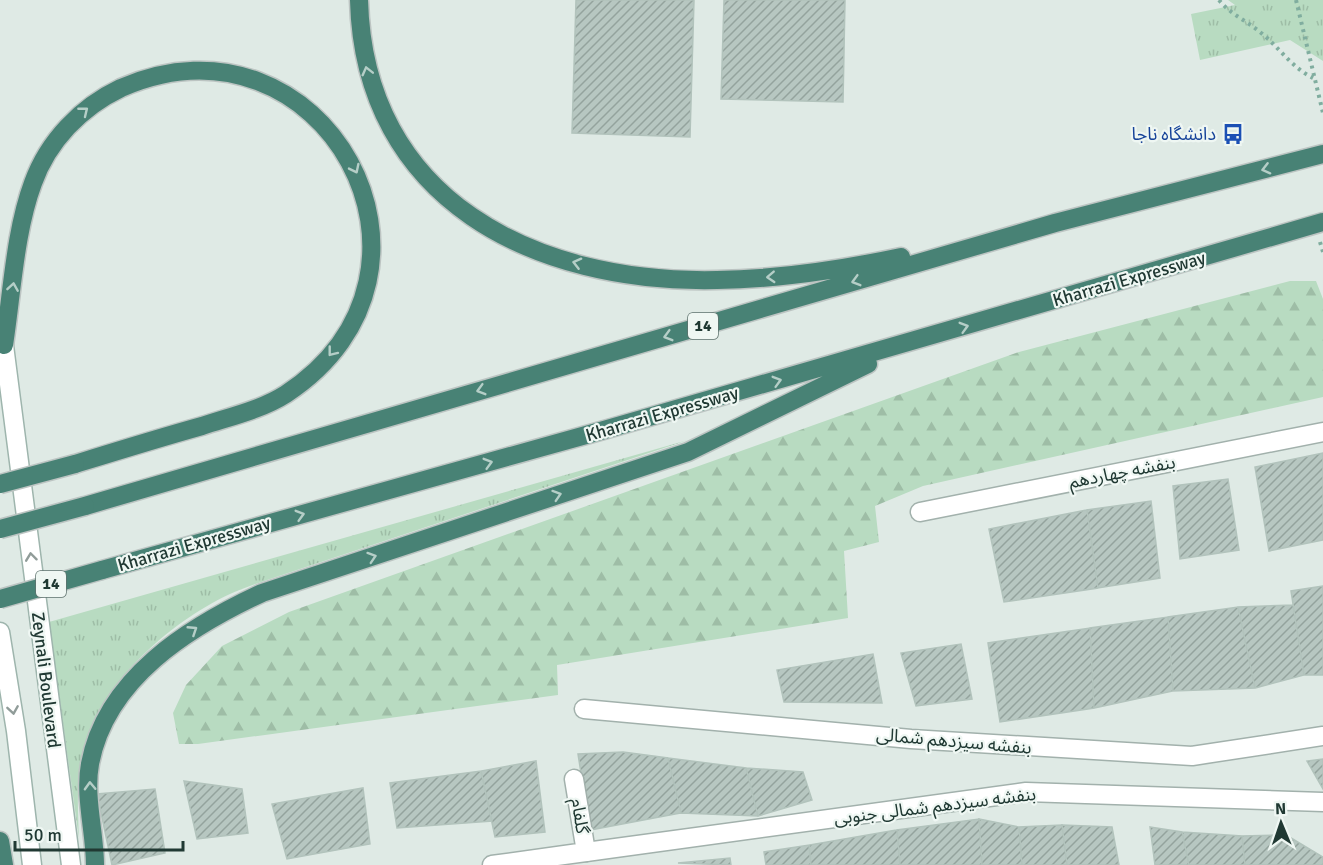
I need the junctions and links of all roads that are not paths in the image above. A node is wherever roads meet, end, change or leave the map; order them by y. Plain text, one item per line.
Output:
1 (359, 0) edge
2 (1323, 154) edge
3 (1323, 222) edge
4 (1055, 223) junction
5 (0, 316) edge
6 (910, 343) junction
7 (4, 345) junction
8 (1323, 432) edge
9 (0, 484) edge
10 (920, 512) dead end
11 (0, 529) edge
12 (0, 599) edge
13 (0, 632) edge
14 (584, 709) dead end
15 (1323, 736) edge
16 (574, 779) dead end
17 (1323, 802) edge
18 (0, 841) edge
19 (583, 859) edge
20 (4, 865) edge
21 (32, 865) edge
22 (71, 865) edge
23 (95, 865) edge
24 (492, 865) edge
25 (601, 865) edge

4 -> 1 highway
2 -> 4 highway, 14
6 -> 3 highway, Kharrazi Expressway / 14
4 -> 11 highway, 14, bridge
5 - 7 street, Zeynali Boulevard
12 -> 6 highway, Kharrazi Expressway / 14, bridge
23 -> 6 highway
7 -> 9 highway, bridge
22 -> 7 street, Zeynali Boulevard
8 - 10 street, بنفشه چهاردهم
13 -> 21 street, Zeynali Boulevard
14 - 15 street, بنفشه سیزدهم شمالی
16 - 19 street, گلفام
17 - 19 street, بنفشه سیزدهم شمالی جنوبی
18 - 20 highway
19 - 24 street, بنفشه سیزدهم شمالی جنوبی
19 - 25 street, گلفام

